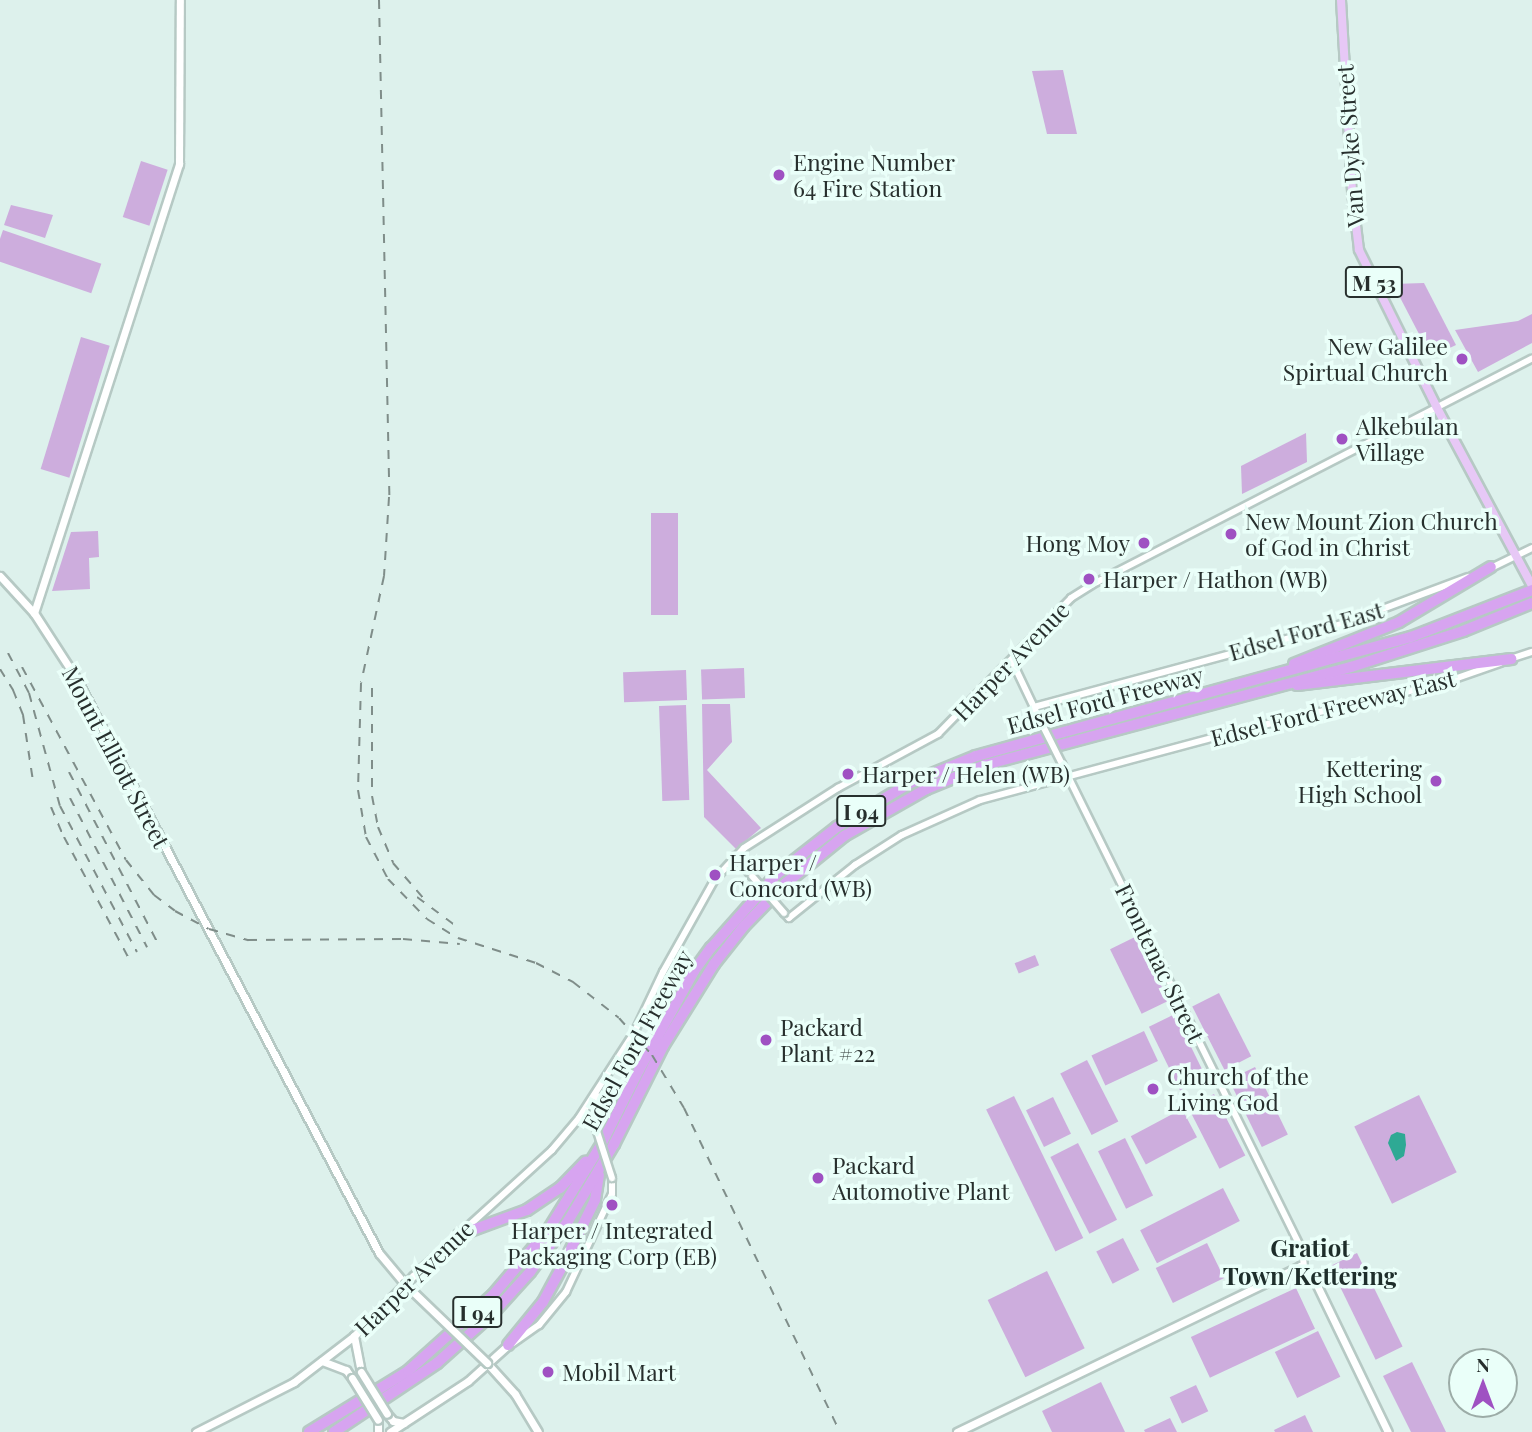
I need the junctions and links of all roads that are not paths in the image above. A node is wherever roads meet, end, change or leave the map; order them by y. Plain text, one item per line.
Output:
1 (180, 0) edge
2 (1341, 0) edge
3 (1532, 358) edge
4 (1436, 406) junction
5 (1532, 548) edge
6 (1516, 556) junction
7 (1491, 568) junction
8 (0, 576) edge
9 (1532, 588) edge
10 (1532, 603) edge
11 (34, 613) junction
12 (1532, 652) edge
13 (1511, 659) junction
14 (1012, 661) junction
15 (1275, 673) junction
16 (1283, 685) junction
17 (1034, 707) junction
18 (1068, 776) junction
19 (735, 856) junction
20 (602, 1086) junction
21 (579, 1118) junction
22 (594, 1122) junction
23 (601, 1146) junction
24 (600, 1168) junction
25 (459, 1235) junction
26 (1304, 1267) junction
27 (405, 1284) junction
28 (355, 1335) junction
29 (508, 1345) junction
30 (322, 1361) junction
31 (487, 1363) junction
32 (404, 1423) junction
33 (196, 1432) edge
34 (309, 1432) edge
35 (334, 1432) edge
36 (378, 1432) edge
37 (390, 1432) edge
38 (538, 1432) edge
39 (957, 1432) edge
40 (1388, 1432) edge

1 - 11 main road
2 - 4 main road, Van Dyke Street / M 53
3 - 4 street, Harper Avenue
4 - 6 main road, Van Dyke Street / M 53
4 - 14 street, Harper Avenue
5 - 6 street, Edsel Ford East
6 - 7 street, Edsel Ford East
6 - 9 main road, Van Dyke Street / M 53
7 - 15 highway
7 - 17 street, Edsel Ford East
8 - 11 main road, Mount Elliott Street
9 - 15 highway, Edsel Ford Freeway / I 94
10 - 16 highway, Edsel Ford Freeway / I 94
11 - 27 main road, Mount Elliott Street
12 - 13 street, Edsel Ford Freeway East
13 - 16 highway
13 - 18 street, Edsel Ford Freeway East
14 - 17 street, Frontenac Street
14 - 19 street, Harper Avenue
15 - 23 highway, Edsel Ford Freeway / I 94
16 - 24 highway, Edsel Ford Freeway / I 94
17 - 18 street, Frontenac Street, bridge
18 - 19 street, bridge
18 - 26 street, Frontenac Street
19 - 20 street, Harper Avenue
20 - 21 street, Harper Avenue
20 - 22 street, Harper Avenue
21 - 22 street
21 - 25 street, Harper Avenue
22 - 29 street, Harper Avenue, bridge
23 - 25 highway
23 - 34 highway, Edsel Ford Freeway / I 94
24 - 29 highway
24 - 35 highway, Edsel Ford Freeway / I 94
25 - 27 main road, Harper Avenue
26 - 39 main road
26 - 40 main road
27 - 28 main road, Harper Avenue
27 - 31 main road, Mount Elliott Street, bridge
28 - 30 main road, Harper Avenue
28 - 32 main road, bridge
29 - 31 main road, Harper Avenue
30 - 33 main road, Harper Avenue
30 - 36 main road, bridge
31 - 32 main road, Harper Avenue
31 - 38 main road, Mount Elliott Street
32 - 37 main road, Harper Avenue

